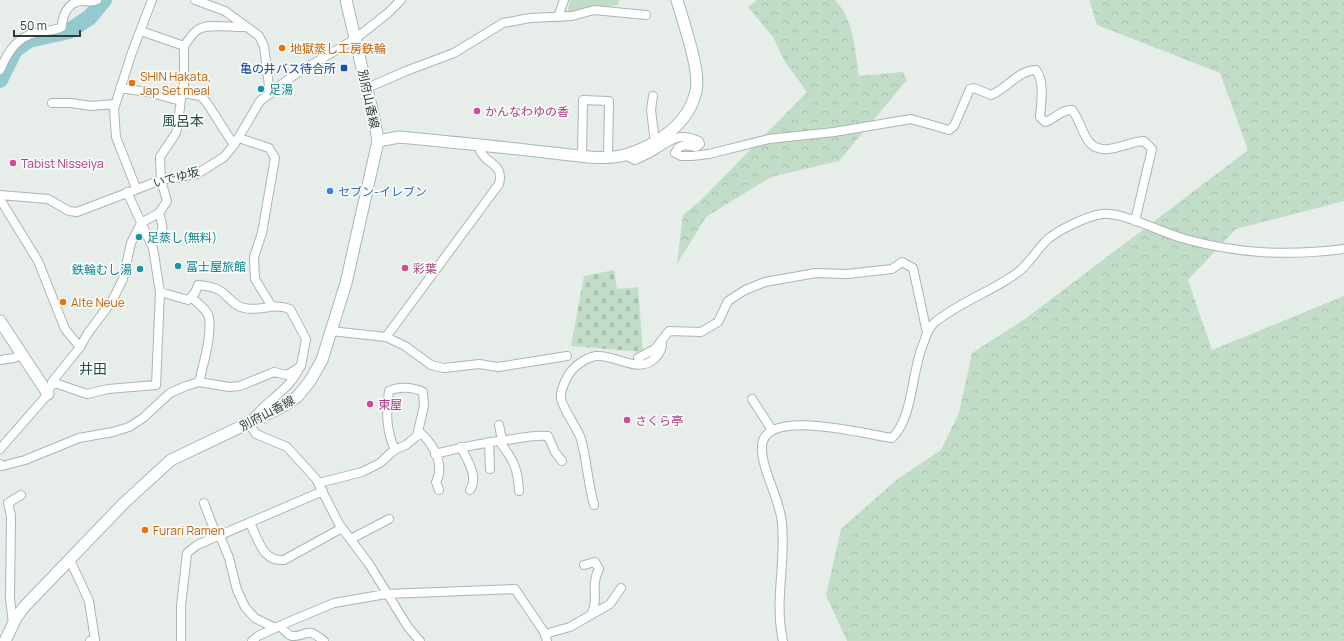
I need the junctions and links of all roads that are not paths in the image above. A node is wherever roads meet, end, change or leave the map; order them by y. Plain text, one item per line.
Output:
1 (97, 0) edge
2 (152, 0) edge
3 (195, 0) edge
4 (346, 0) edge
5 (401, 0) edge
6 (564, 0) edge
7 (677, 0) edge
8 (646, 15) dead end
9 (558, 17) junction
10 (246, 27) junction
11 (141, 31) junction
12 (355, 39) junction
13 (184, 46) junction
14 (0, 70) edge
15 (120, 88) junction
16 (367, 88) junction
17 (182, 93) junction
18 (270, 94) junction
19 (653, 96) dead end
20 (52, 103) dead end
21 (115, 104) junction
22 (239, 138) junction
23 (378, 141) junction
24 (655, 143) junction
25 (478, 145) junction
26 (234, 146) junction
27 (582, 155) junction
28 (625, 155) junction
29 (608, 157) junction
30 (161, 180) junction
31 (136, 188) junction
32 (127, 192) junction
33 (0, 195) edge
34 (0, 199) edge
35 (159, 213) junction
36 (1135, 221) junction
37 (141, 223) junction
38 (151, 242) junction
39 (1344, 249) edge
40 (160, 292) junction
41 (191, 297) junction
42 (271, 305) junction
43 (0, 321) edge
44 (331, 331) junction
45 (927, 333) junction
46 (386, 337) junction
47 (662, 340) junction
48 (80, 347) junction
49 (22, 354) junction
50 (567, 356) dead end
51 (638, 358) dead end
52 (0, 360) edge
53 (301, 366) junction
54 (52, 382) junction
55 (199, 382) junction
56 (48, 394) junction
57 (752, 398) dead end
58 (249, 424) junction
59 (499, 425) dead end
60 (772, 430) junction
61 (416, 436) junction
62 (500, 440) junction
63 (489, 442) junction
64 (461, 448) junction
65 (0, 449) edge
66 (396, 450) junction
67 (435, 454) junction
68 (562, 461) dead end
69 (0, 464) edge
70 (490, 469) dead end
71 (318, 483) junction
72 (439, 490) dead end
73 (470, 490) dead end
74 (323, 491) junction
75 (519, 491) dead end
76 (21, 496) dead end
77 (204, 503) dead end
78 (594, 505) dead end
79 (389, 519) dead end
80 (250, 523) junction
81 (342, 528) junction
82 (219, 536) junction
83 (351, 539) junction
84 (70, 560) junction
85 (584, 565) dead end
86 (621, 588) dead end
87 (386, 594) junction
88 (592, 613) junction
89 (13, 624) junction
90 (277, 627) junction
91 (546, 637) edge
92 (5, 641) edge
93 (90, 641) edge
94 (181, 641) edge
95 (252, 641) edge
96 (324, 641) edge
97 (420, 641) edge
98 (783, 641) edge

1 - 14 street
2 - 11 street
3 - 10 street
4 - 12 main road, 別府山香線
5 - 12 street, いでゆ坂
6 - 9 street
7 - 24 main road
8 - 9 street
9 - 16 street
10 - 13 street
10 - 18 street
11 - 13 street
11 - 15 street
12 - 16 main road, 別府山香線
12 - 18 street, いでゆ坂
13 - 17 street
15 - 17 street
15 - 21 street
16 - 23 main road, 別府山香線
17 - 26 street
17 - 30 street
18 - 22 street, いでゆ坂
19 - 24 street
20 - 21 street
21 - 31 street
22 - 26 street, いでゆ坂
22 - 42 street
23 - 25 main road
23 - 44 main road, 別府山香線
24 - 28 main road
25 - 27 main road
25 - 46 street
26 - 30 street, いでゆ坂
27 - 29 main road
27 - 29 street
28 - 29 main road
28 - 36 street
30 - 31 street, いでゆ坂
30 - 35 street
31 - 32 street, いでゆ坂
32 - 33 street, いでゆ坂
32 - 37 street
34 - 48 street
35 - 37 street
35 - 38 street
36 - 39 street
36 - 45 street
37 - 38 street
37 - 48 street
38 - 40 street
40 - 41 street
40 - 54 street
41 - 42 street
41 - 55 street
42 - 53 street
43 - 49 main road
44 - 46 street
44 - 58 main road, 別府山香線
45 - 47 street
45 - 60 street
46 - 50 street
47 - 51 street
47 - 78 street
48 - 54 street
49 - 52 street
49 - 56 main road
53 - 55 street
53 - 58 street
54 - 56 street
55 - 69 street
56 - 65 street
57 - 60 street
58 - 71 street
58 - 84 main road, 別府山香線
59 - 62 street
60 - 98 street
61 - 66 street
61 - 66 street
61 - 67 street
62 - 63 street
62 - 68 street
62 - 75 street
63 - 64 street
63 - 70 street
64 - 67 street
64 - 73 street
66 - 71 street
67 - 72 street
71 - 74 street
74 - 80 street
74 - 81 street
76 - 89 street
77 - 82 street
79 - 83 street
80 - 81 street
80 - 82 street
81 - 83 street
82 - 90 street
82 - 94 street
83 - 87 street
84 - 89 main road, 別府山香線
84 - 93 street
85 - 88 street
86 - 88 street
87 - 90 street
87 - 91 street
87 - 97 street
88 - 91 street
89 - 92 main road, 別府山香線
90 - 95 street
90 - 96 street

